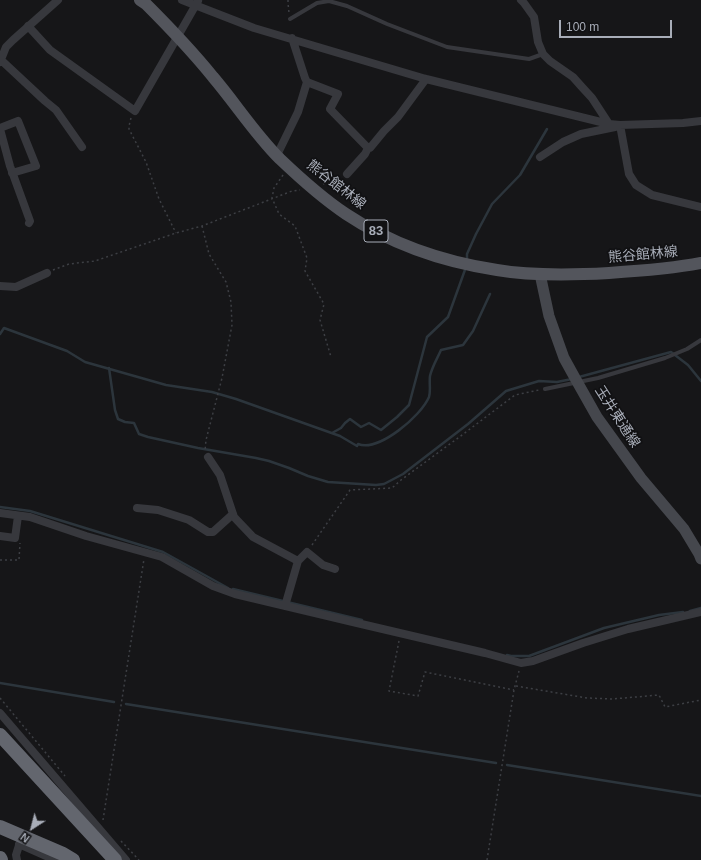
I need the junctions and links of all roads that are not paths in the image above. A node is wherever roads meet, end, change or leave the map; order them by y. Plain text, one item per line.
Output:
1 (58, 0) edge
2 (182, 0) edge
3 (521, 0) edge
4 (145, 1) edge
5 (197, 2) edge
6 (290, 19) dead end
7 (28, 26) junction
8 (178, 35) junction
9 (292, 38) junction
10 (3, 45) edge
11 (543, 54) junction
12 (0, 61) edge
13 (426, 79) junction
14 (307, 82) junction
15 (701, 120) edge
16 (610, 124) junction
17 (620, 126) junction
18 (0, 128) edge
19 (82, 147) dead end
20 (368, 148) junction
21 (277, 155) junction
22 (540, 157) dead end
23 (12, 173) junction
24 (347, 174) road end
25 (701, 207) edge
26 (29, 223) dead end
27 (701, 263) edge
28 (47, 273) road end
29 (540, 274) junction
30 (0, 286) edge
31 (701, 340) edge
32 (577, 382) junction
33 (545, 389) road end
34 (208, 457) road end
35 (137, 508) dead end
36 (0, 513) edge
37 (233, 514) junction
38 (18, 516) junction
39 (0, 536) edge
40 (701, 559) edge
41 (298, 561) junction
42 (335, 570) dead end
43 (286, 603) junction
44 (701, 612) edge
45 (0, 713) edge
46 (0, 736) edge
47 (0, 827) edge
48 (20, 840) junction
49 (17, 860) edge
50 (55, 860) edge
51 (73, 860) edge
52 (115, 860) edge
53 (126, 860) edge

1 - 7 street
2 - 5 street
3 - 11 street
4 - 8 main road, 熊谷館林線 / 83
5 - 8 street
5 - 9 street
6 - 11 lane
7 - 8 street
7 - 10 street
8 - 21 main road, 熊谷館林線 / 83
9 - 13 street
9 - 14 street
10 - 12 street
11 - 16 street
12 - 19 street
13 - 16 street
13 - 20 street
14 - 20 street
14 - 21 street
15 - 17 street
16 - 17 street
17 - 22 street
17 - 25 street
18 - 23 street
18 - 23 street
20 - 24 street
21 - 29 main road, 熊谷館林線 / 83
23 - 26 street
27 - 29 main road, 熊谷館林線 / 83
28 - 30 street
29 - 32 street, 玉井東通線
31 - 32 lane
32 - 33 lane
32 - 40 street, 玉井東通線
34 - 37 street
35 - 37 street
36 - 38 street
37 - 41 street
38 - 39 street
38 - 43 street
41 - 42 street
41 - 43 street
43 - 44 street
45 - 53 street
46 - 52 highway
47 - 48 highway
48 - 49 street
48 - 50 street
48 - 51 highway

